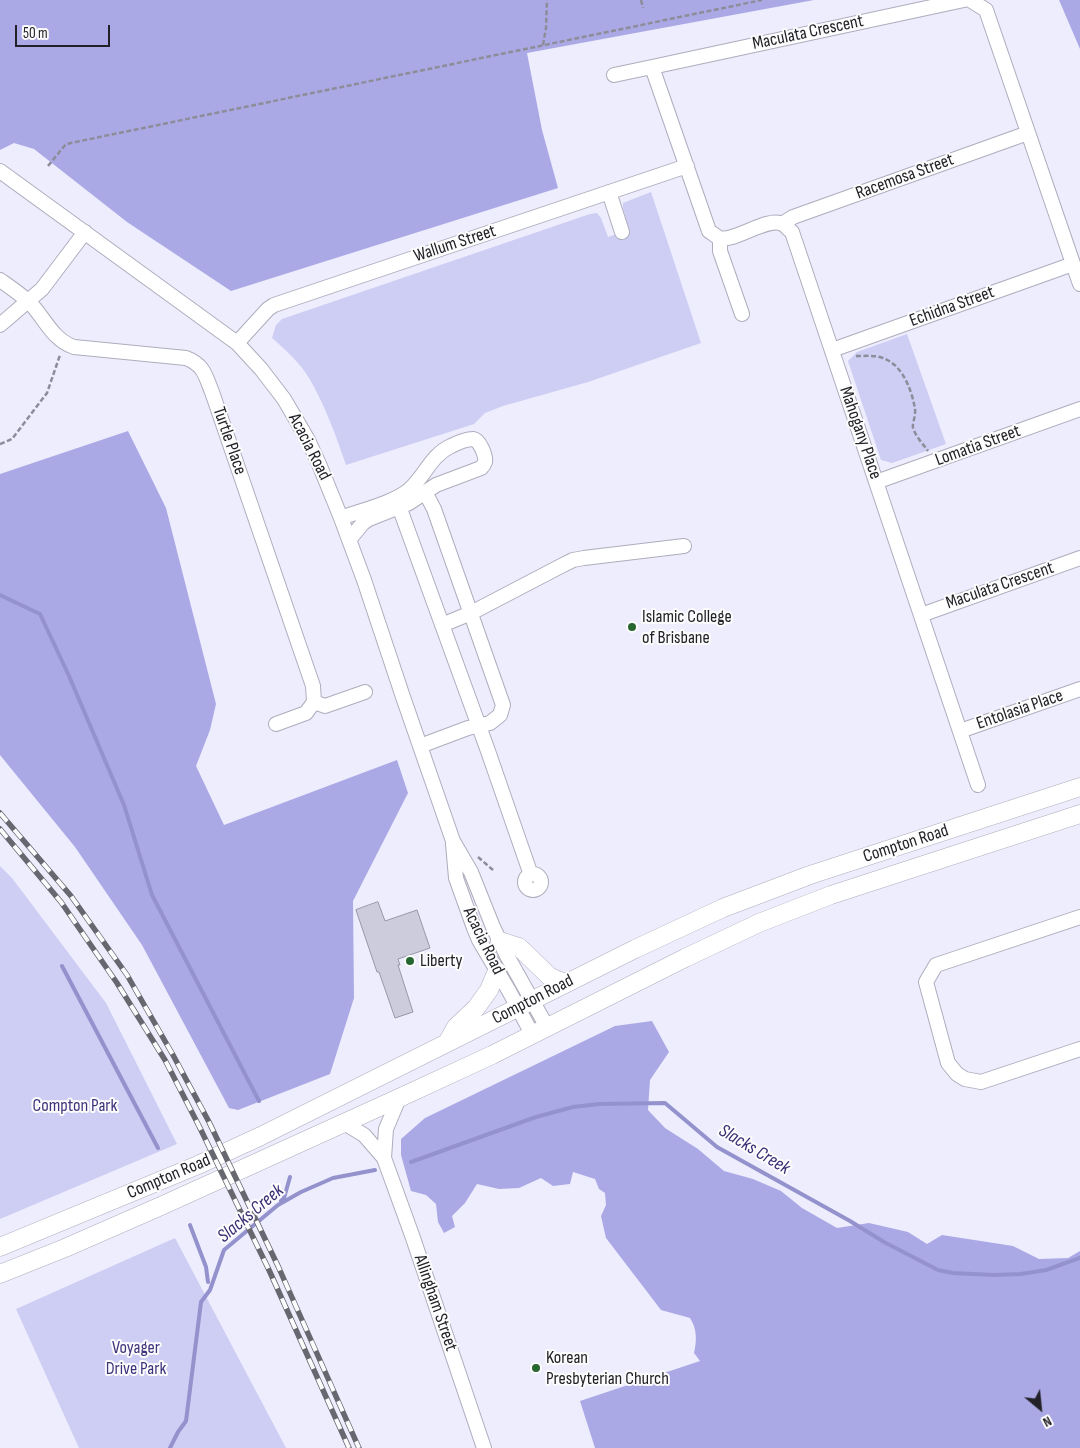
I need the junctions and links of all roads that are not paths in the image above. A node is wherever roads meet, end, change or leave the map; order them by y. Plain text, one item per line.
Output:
1 (964, 0) edge
2 (970, 0) edge
3 (652, 67) junction
4 (614, 75) dead end
5 (1028, 133) junction
6 (686, 166) junction
7 (0, 171) edge
8 (609, 192) junction
9 (782, 224) junction
10 (85, 232) junction
11 (622, 232) dead end
12 (720, 238) junction
13 (1073, 264) junction
14 (0, 280) edge
15 (1080, 284) edge
16 (29, 302) junction
17 (742, 314) dead end
18 (0, 325) edge
19 (237, 343) junction
20 (832, 350) junction
21 (1080, 409) edge
22 (876, 482) junction
23 (425, 492) junction
24 (398, 502) junction
25 (341, 518) junction
26 (349, 540) junction
27 (684, 546) dead end
28 (1080, 558) edge
29 (471, 613) junction
30 (921, 615) junction
31 (442, 624) junction
32 (1080, 689) edge
33 (366, 692) dead end
34 (314, 702) junction
35 (276, 724) dead end
36 (478, 726) junction
37 (960, 731) junction
38 (420, 746) junction
39 (978, 785) dead end
40 (1080, 788) edge
41 (1080, 814) edge
42 (453, 841) junction
43 (530, 875) dead end
44 (1080, 918) edge
45 (500, 941) junction
46 (497, 972) junction
47 (567, 983) junction
48 (525, 1004) junction
49 (539, 1031) junction
50 (447, 1044) junction
51 (1080, 1049) edge
52 (398, 1098) junction
53 (344, 1123) junction
54 (384, 1158) junction
55 (0, 1247) edge
56 (0, 1258) edge
57 (18, 1267) junction
58 (0, 1274) edge
59 (484, 1448) edge

1 - 3 street, Maculata Crescent
2 - 5 street
3 - 4 street, Maculata Crescent
3 - 6 street
5 - 9 street, Racemosa Street
5 - 13 street
6 - 8 street, Wallum Street
6 - 12 street
7 - 10 street, Acacia Road
8 - 11 street
8 - 19 street, Wallum Street
9 - 12 street
9 - 20 street, Mahogany Place
10 - 16 street
10 - 19 street, Acacia Road
12 - 17 street
13 - 15 street
13 - 20 street, Echidna Street
14 - 16 street
16 - 18 street
16 - 34 street, Turtle Place
19 - 25 street, Acacia Road
20 - 22 street, Mahogany Place
21 - 22 street, Lomatia Street
22 - 30 street, Mahogany Place
23 - 24 street
23 - 24 street
23 - 29 street
24 - 25 street
24 - 26 street
24 - 31 street
25 - 26 street, Acacia Road
26 - 38 street, Acacia Road
27 - 29 street
28 - 30 street, Maculata Crescent
29 - 31 street
29 - 36 street
30 - 37 street, Mahogany Place
31 - 36 street
32 - 37 street, Entolasia Place
33 - 34 street
34 - 35 street
36 - 38 street
36 - 43 street
37 - 39 street, Mahogany Place
38 - 42 street, Acacia Road
40 - 47 main road, Compton Road
41 - 49 main road, Compton Road
42 - 45 street, Acacia Road
42 - 46 street, Acacia Road
44 - 51 street
45 - 47 main road
45 - 48 street, Acacia Road
46 - 48 street, Acacia Road
46 - 50 main road
47 - 48 main road, Compton Road
48 - 49 street, Acacia Road
48 - 50 main road, Compton Road
49 - 52 main road, Compton Road
50 - 55 main road, Compton Road
52 - 53 main road, Compton Road
52 - 54 street, Allingham Street
53 - 54 street, Allingham Street
53 - 57 main road, Compton Road
54 - 59 street, Allingham Street
56 - 57 main road
57 - 58 main road, Compton Road

